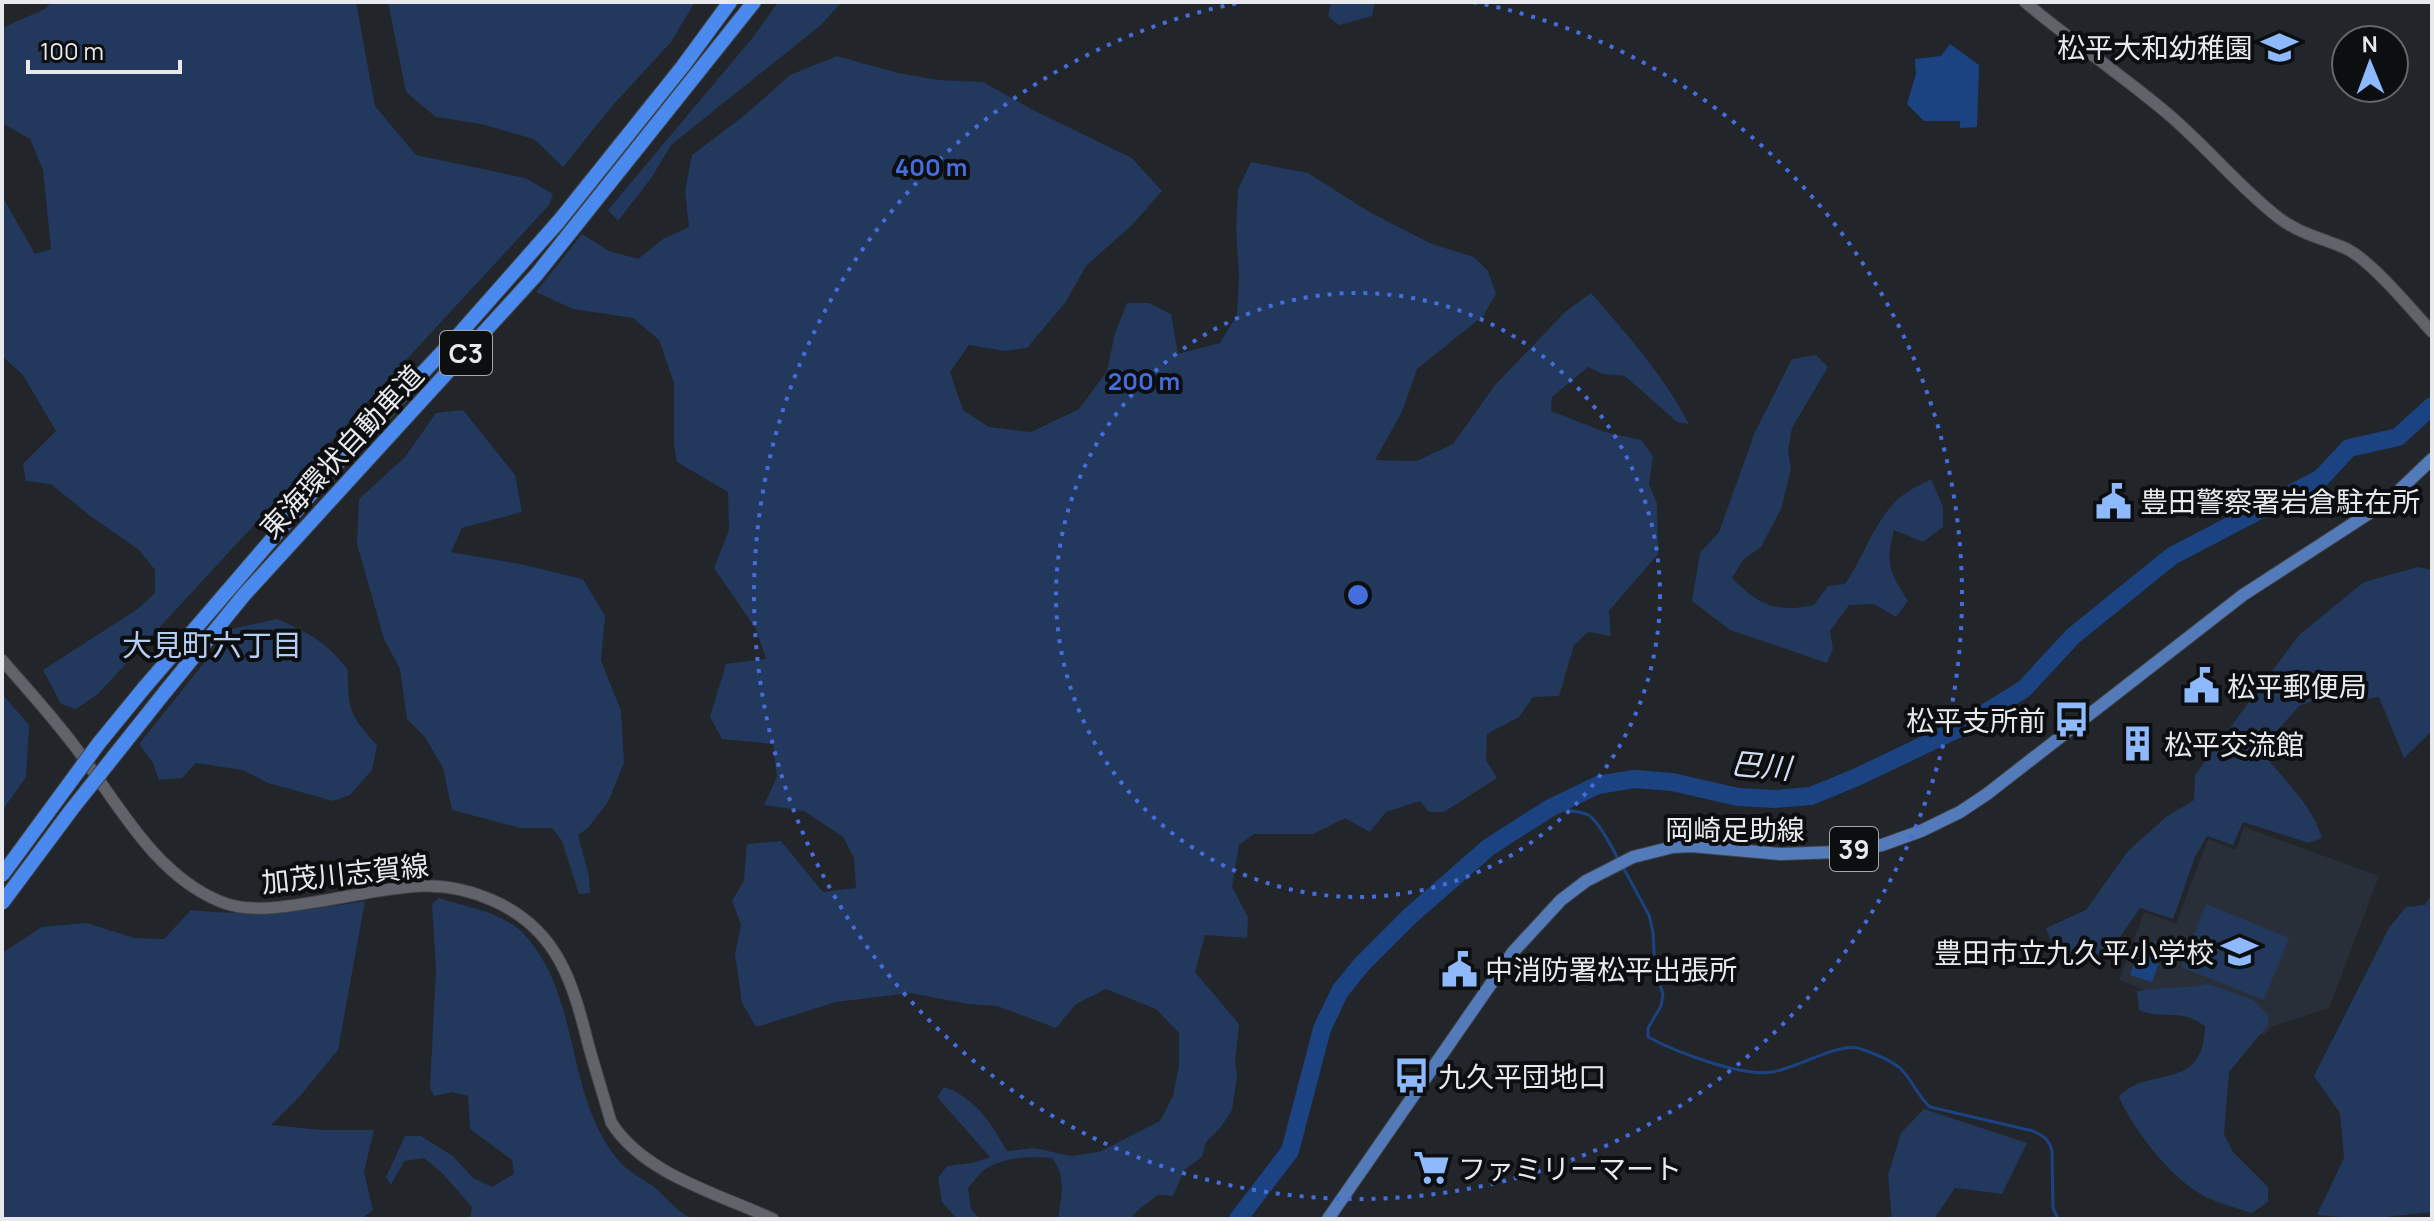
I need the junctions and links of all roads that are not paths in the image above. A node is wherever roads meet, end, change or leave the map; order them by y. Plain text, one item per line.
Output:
1 (730, 2) edge
2 (754, 2) edge
3 (2025, 2) edge
4 (2432, 332) edge
5 (2432, 459) edge
6 (2, 660) edge
7 (2, 875) edge
8 (2, 903) edge
9 (773, 1219) edge
10 (1328, 1219) edge

1 - 7 highway, 東海環状自動車道 / C3, bridge
2 - 8 highway, 東海環状自動車道 / C3, bridge
3 - 4 main road
5 - 10 main road, 岡崎足助線 / 39
6 - 9 main road, 加茂川志賀線

